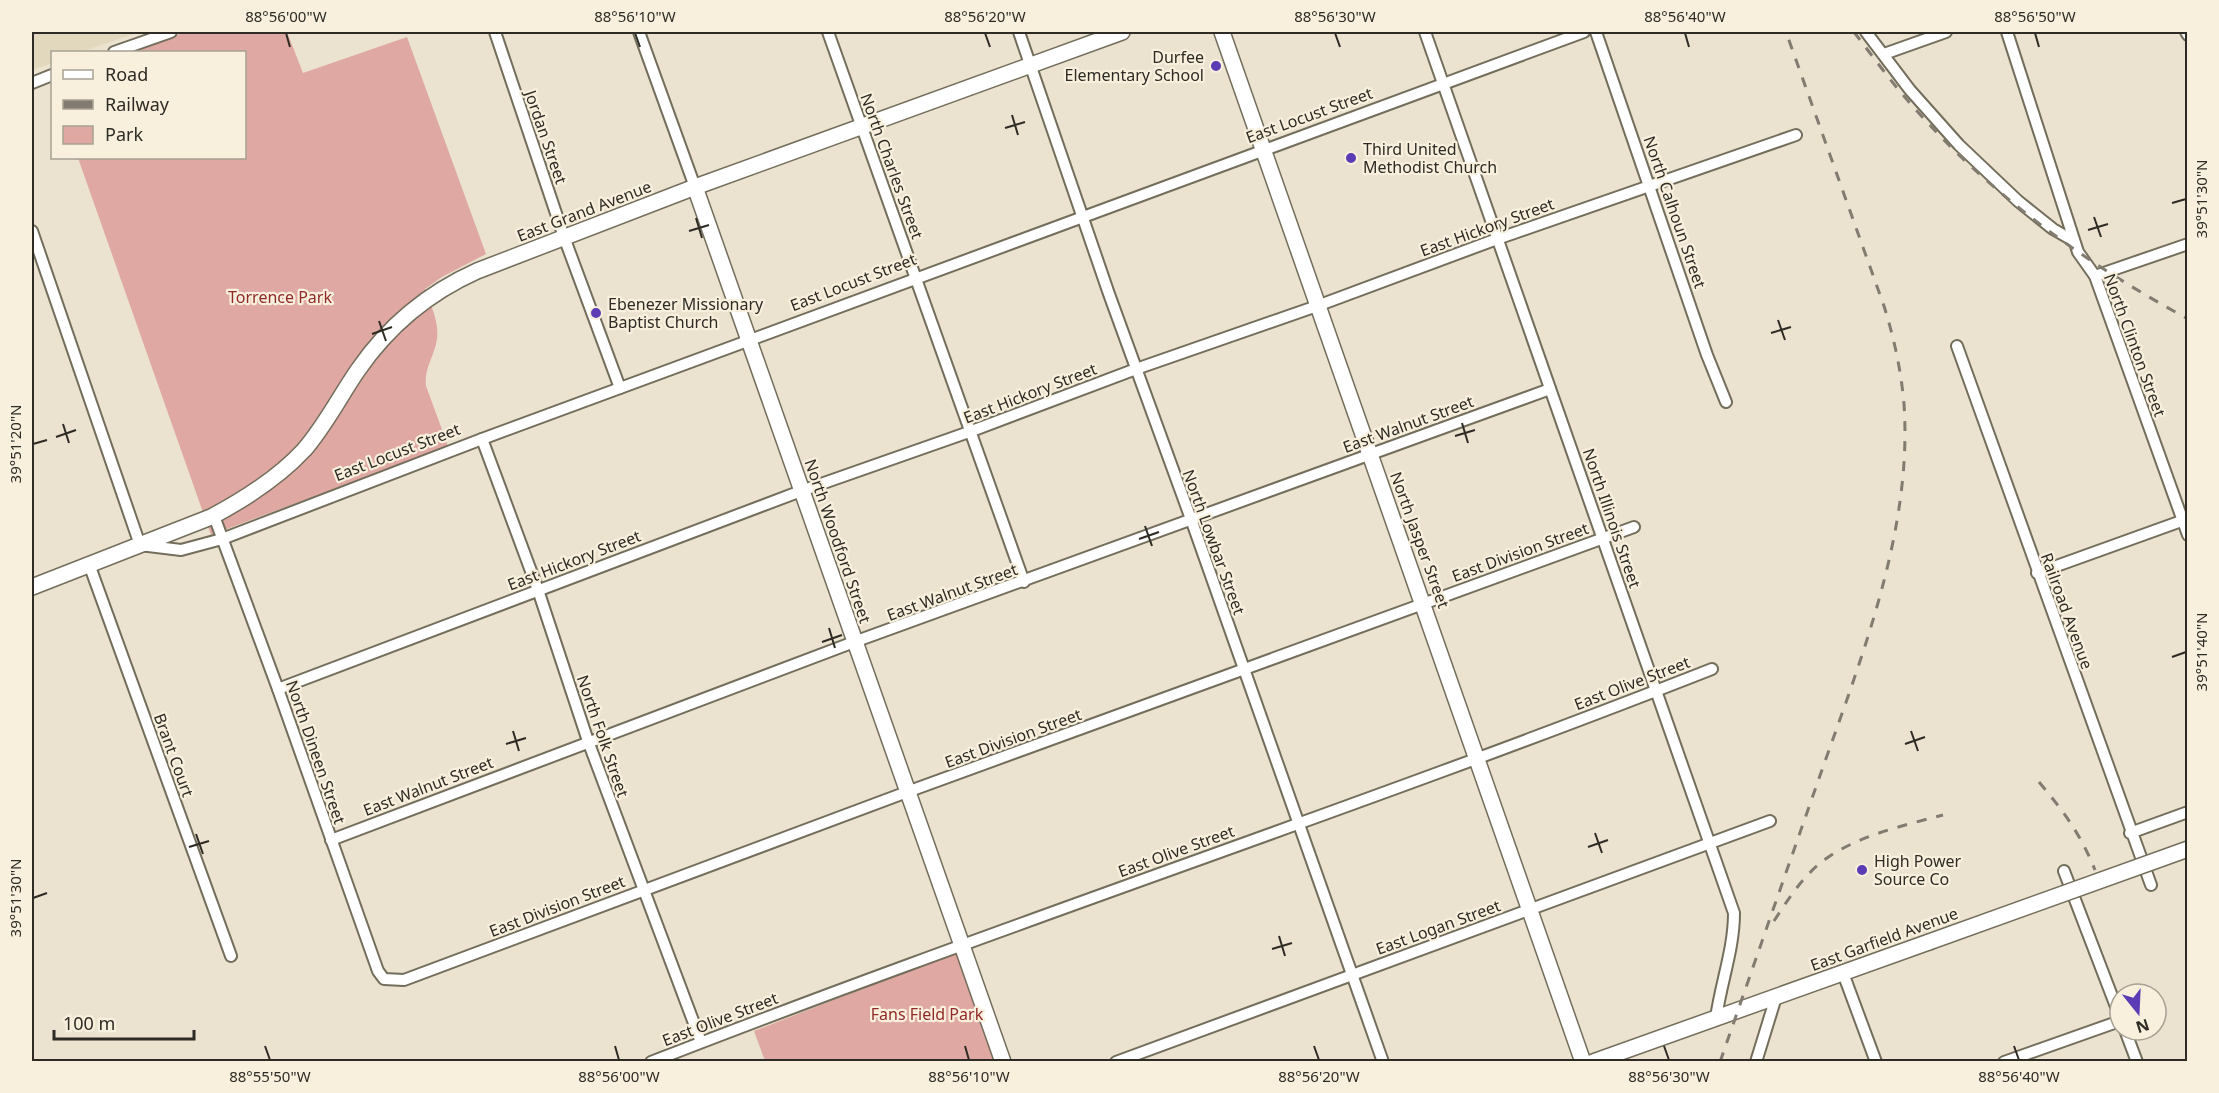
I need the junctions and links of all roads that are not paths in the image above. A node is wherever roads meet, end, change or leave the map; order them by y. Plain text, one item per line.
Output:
1 (171, 32) edge
2 (495, 32) edge
3 (640, 32) edge
4 (828, 32) edge
5 (1019, 32) edge
6 (1122, 32) edge
7 (1222, 32) edge
8 (1425, 32) edge
9 (1584, 32) edge
10 (1596, 32) edge
11 (1866, 32) edge
12 (1946, 32) edge
13 (2007, 32) edge
14 (117, 51) edge
15 (1884, 54) junction
16 (1031, 64) junction
17 (51, 75) edge
18 (32, 83) edge
19 (1444, 85) junction
20 (861, 126) junction
21 (1796, 135) dead end
22 (1265, 150) junction
23 (1650, 184) junction
24 (695, 187) junction
25 (1083, 216) junction
26 (32, 231) edge
27 (564, 237) junction
28 (1497, 239) junction
29 (2074, 241) junction
30 (2187, 244) edge
31 (2096, 276) junction
32 (916, 278) junction
33 (1317, 306) junction
34 (748, 341) junction
35 (1957, 346) dead end
36 (1136, 369) junction
37 (620, 388) junction
38 (1550, 388) junction
39 (1726, 402) dead end
40 (969, 432) junction
41 (482, 439) junction
42 (1370, 454) junction
43 (801, 491) junction
44 (214, 516) junction
45 (1191, 519) junction
46 (2185, 519) edge
47 (1634, 527) dead end
48 (2187, 535) edge
49 (1603, 538) junction
50 (222, 540) junction
51 (140, 545) junction
52 (89, 564) junction
53 (2037, 573) junction
54 (1024, 582) junction
55 (32, 587) edge
56 (538, 590) junction
57 (1423, 603) junction
58 (854, 642) junction
59 (1712, 669) dead end
60 (1244, 670) junction
61 (278, 689) junction
62 (1656, 691) junction
63 (588, 741) junction
64 (1477, 758) junction
65 (907, 792) junction
66 (2187, 812) edge
67 (1770, 821) dead end
68 (1297, 823) junction
69 (2130, 833) junction
70 (331, 840) junction
71 (1710, 842) junction
72 (2187, 849) edge
73 (2064, 871) dead end
74 (2151, 885) dead end
75 (643, 890) junction
76 (1530, 910) junction
77 (961, 945) junction
78 (231, 957) dead end
79 (1843, 974) junction
80 (1350, 975) junction
81 (404, 980) joint
82 (2108, 987) edge
83 (1776, 997) junction
84 (1716, 1017) junction
85 (2108, 1023) edge
86 (701, 1042) junction
87 (2130, 1042) edge
88 (651, 1062) edge
89 (1003, 1062) edge
90 (1116, 1062) edge
91 (1383, 1062) edge
92 (1582, 1062) edge
93 (1593, 1062) edge
94 (1756, 1062) edge
95 (1876, 1062) edge
96 (2004, 1062) edge
97 (2137, 1062) edge

1 - 14 street
2 - 27 street, Jordan Street
3 - 24 street, North Woodford Street
4 - 20 street, North Charles Street
5 - 16 street, North Lowbar Street
6 - 16 street, East Grand Avenue
7 - 22 street, North Jasper Street
8 - 19 street, North Illinois Street
9 - 19 street, East Locust Street
10 - 23 street, North Calhoun Street
11 - 15 street
12 - 15 street
13 - 29 street, North Clinton Street
15 - 29 street
16 - 20 street, East Grand Avenue
16 - 25 street, North Lowbar Street
17 - 18 street
19 - 22 street, East Locust Street
19 - 28 street, North Illinois Street
20 - 24 street, East Grand Avenue
20 - 32 street, North Charles Street
21 - 23 street, East Hickory Street
22 - 25 street, East Locust Street
22 - 33 street, North Jasper Street
23 - 28 street, East Hickory Street
23 - 39 street, North Calhoun Street
24 - 27 street, East Grand Avenue
24 - 34 street, North Woodford Street
25 - 32 street, East Locust Street
25 - 36 street, North Lowbar Street
26 - 51 street
27 - 37 street, Jordan Street
27 - 44 street, East Grand Avenue
28 - 33 street, East Hickory Street
28 - 38 street, North Illinois Street
29 - 31 street, North Clinton Street
30 - 31 street
31 - 46 street, North Clinton Street
32 - 34 street, East Locust Street
32 - 40 street, North Charles Street
33 - 36 street, East Hickory Street
33 - 42 street, North Jasper Street
34 - 37 street, East Locust Street
34 - 43 street, North Woodford Street
35 - 53 street, Railroad Avenue
36 - 40 street, East Hickory Street
36 - 45 street, North Lowbar Street
37 - 41 street, East Locust Street
38 - 42 street, East Walnut Street
38 - 49 street, North Illinois Street
40 - 43 street, East Hickory Street
40 - 54 street, North Charles Street
41 - 50 street, East Locust Street
41 - 56 street, North Folk Street
42 - 45 street, East Walnut Street
42 - 57 street, North Jasper Street
43 - 56 street, East Hickory Street
43 - 58 street, North Woodford Street
44 - 50 street, North Dineen Street
44 - 51 street, East Grand Avenue
45 - 54 street, East Walnut Street
45 - 60 street, North Lowbar Street
46 - 48 street, North Clinton Street
46 - 53 street
47 - 49 street, East Division Street
49 - 57 street, East Division Street
49 - 62 street, North Illinois Street
50 - 51 street, East Locust Street
50 - 61 street, North Dineen Street
51 - 52 street, East Locust Street
52 - 55 street, East Locust Street
52 - 78 street, Brant Court
53 - 69 street, Railroad Avenue
54 - 58 street, East Walnut Street
56 - 61 street, East Hickory Street
56 - 63 street, North Folk Street
57 - 60 street, East Division Street
57 - 64 street, North Jasper Street
58 - 63 street, East Walnut Street
58 - 65 street, North Woodford Street
59 - 62 street, East Olive Street
60 - 65 street, East Division Street
60 - 68 street, North Lowbar Street
61 - 70 street, North Dineen Street
62 - 64 street, East Olive Street
62 - 71 street, North Illinois Street
63 - 70 street, East Walnut Street
63 - 75 street, North Folk Street
64 - 68 street, East Olive Street
64 - 76 street, North Jasper Street
65 - 75 street, East Division Street
65 - 77 street, North Woodford Street
66 - 69 street
67 - 71 street, East Logan Street
68 - 77 street, East Olive Street
68 - 80 street, North Lowbar Street
69 - 74 street, Railroad Avenue
70 - 81 street, North Dineen Street
71 - 76 street, East Logan Street
71 - 84 street, North Illinois Street
72 - 79 street, East Garfield Avenue, bridge
73 - 82 street
75 - 81 street, East Division Street
75 - 86 street, North Folk Street
76 - 80 street, East Logan Street
76 - 92 street, North Jasper Street
77 - 86 street, East Olive Street
77 - 89 street, North Woodford Street
79 - 83 street, East Garfield Avenue
79 - 95 street
80 - 90 street, East Logan Street
80 - 91 street, North Lowbar Street
83 - 84 street, East Garfield Avenue
83 - 94 street
84 - 93 street, East Garfield Avenue
85 - 96 street
86 - 88 street, East Olive Street
87 - 97 street

